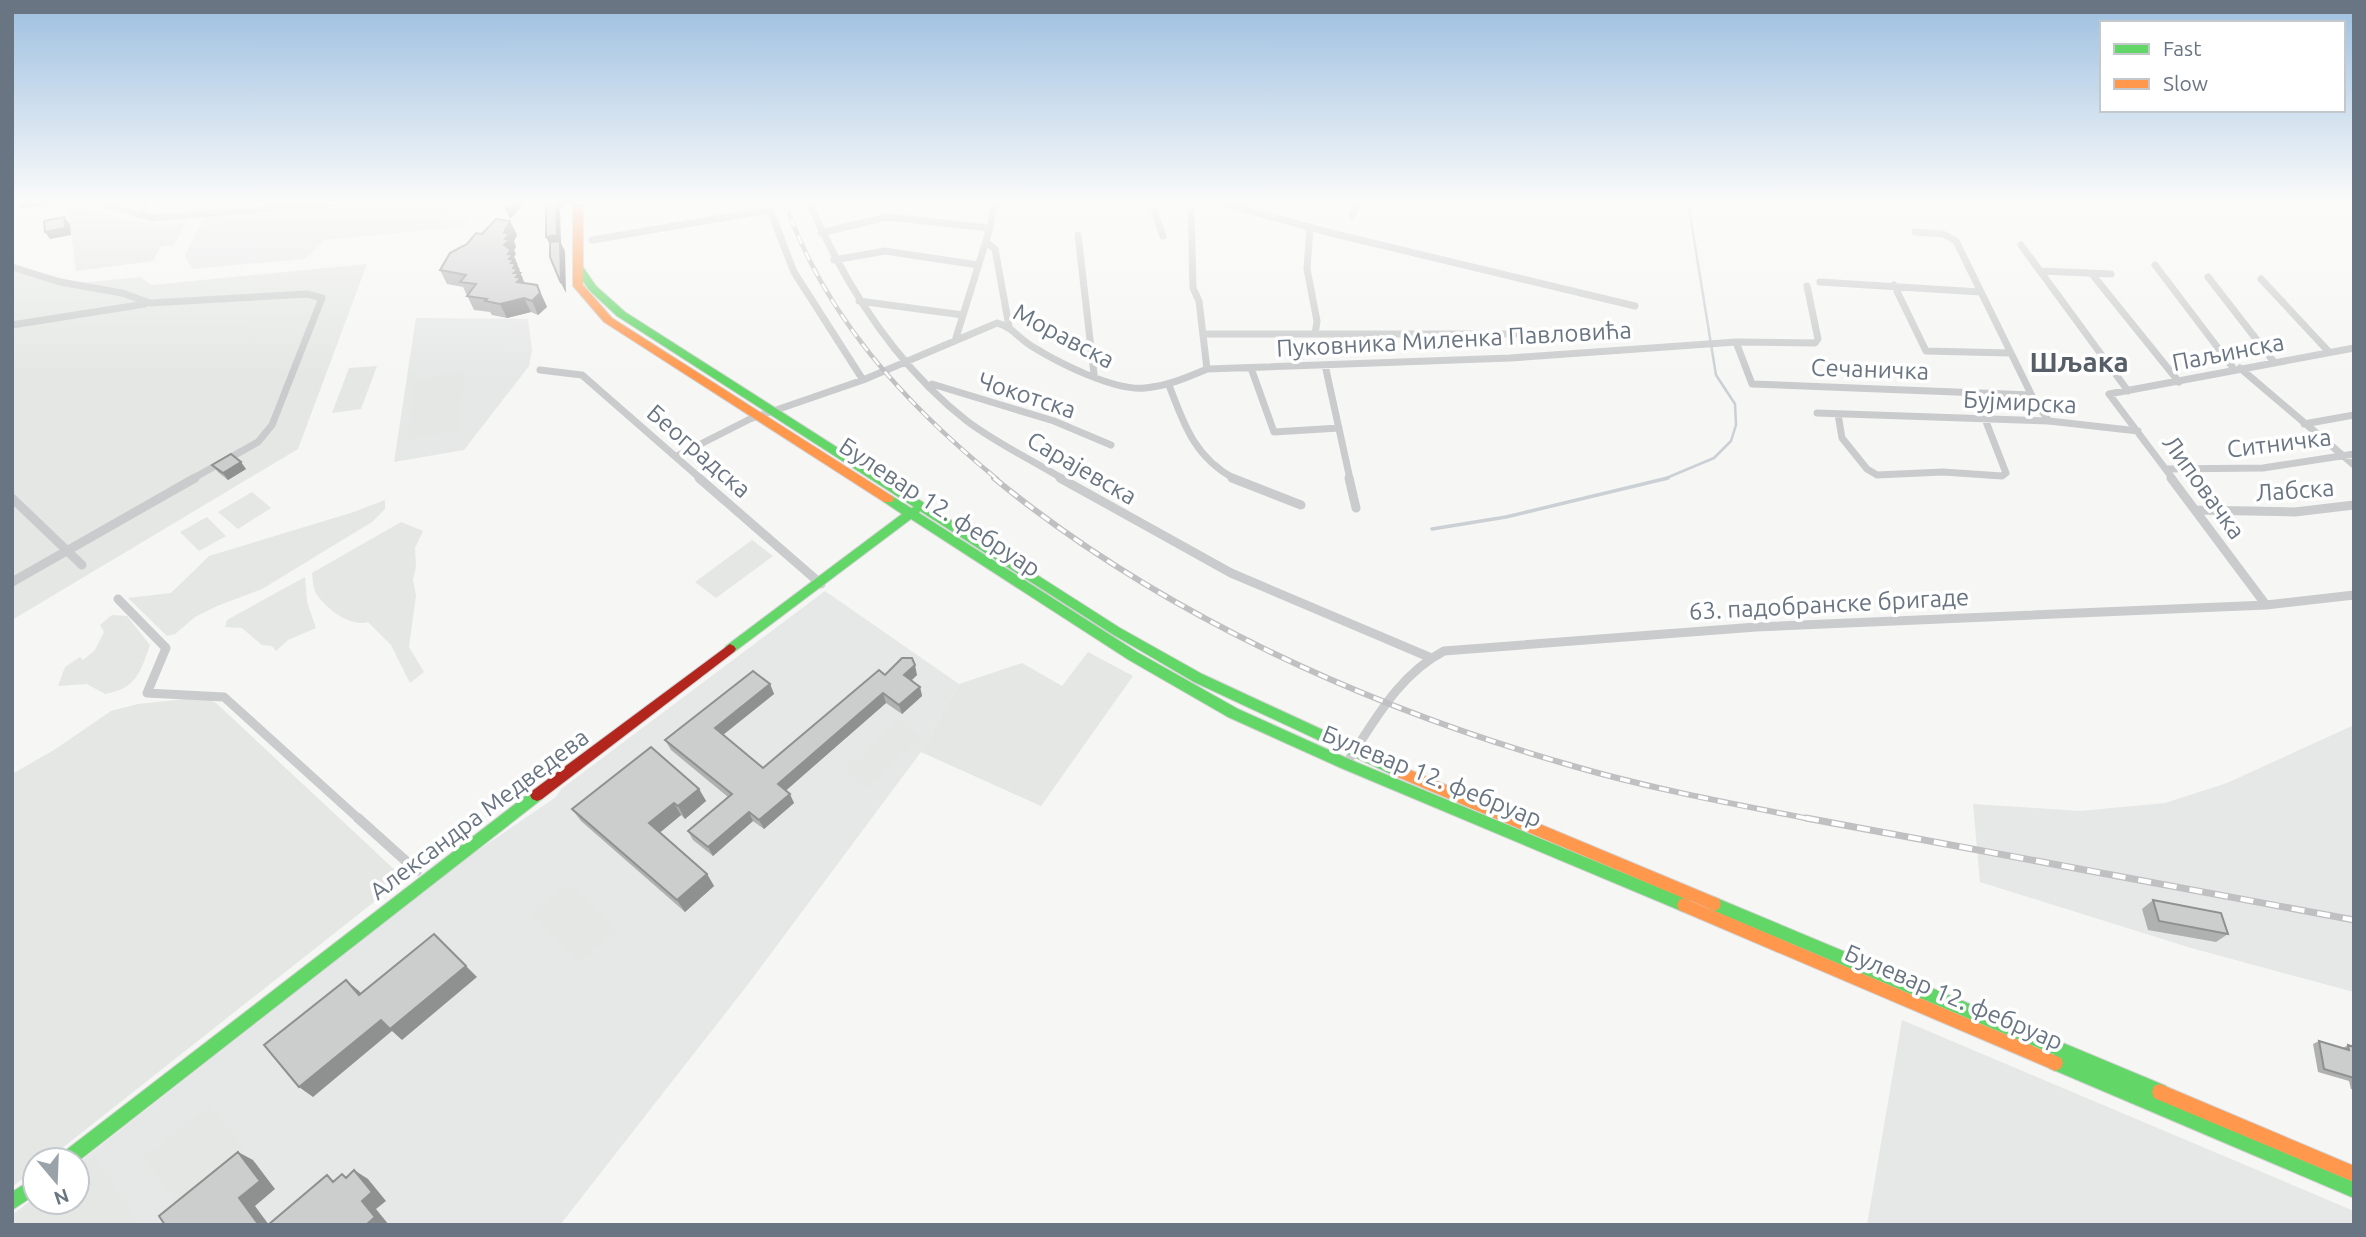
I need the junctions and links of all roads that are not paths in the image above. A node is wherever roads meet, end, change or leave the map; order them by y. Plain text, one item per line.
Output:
1 (580, 260) edge
2 (793, 260) edge
3 (834, 260) edge
4 (943, 260) edge
5 (980, 260) edge
6 (997, 260) edge
7 (1081, 260) edge
8 (1192, 260) edge
9 (1308, 260) edge
10 (1445, 260) edge
11 (1965, 260) edge
12 (2032, 260) edge
13 (978, 265) junction
14 (2155, 265) dead end
15 (12, 267) edge
16 (2040, 271) junction
17 (2092, 274) junction
18 (2111, 274) dead end
19 (2208, 277) dead end
20 (2261, 279) dead end
21 (1820, 282) dead end
22 (1894, 285) junction
23 (1807, 286) dead end
24 (1980, 292) junction
25 (122, 293) junction
26 (859, 301) junction
27 (149, 303) junction
28 (1635, 306) dead end
29 (110, 307) junction
30 (963, 315) junction
31 (12, 325) edge
32 (1009, 326) junction
33 (1204, 334) junction
34 (1315, 334) junction
35 (1548, 334) dead end
36 (955, 341) junction
37 (1735, 342) junction
38 (2354, 348) edge
39 (2329, 352) junction
40 (2010, 353) junction
41 (905, 361) junction
42 (2274, 362) junction
43 (1325, 365) junction
44 (1251, 368) junction
45 (1207, 369) junction
46 (2237, 369) junction
47 (540, 370) dead end
48 (1094, 374) junction
49 (863, 380) junction
50 (2179, 382) junction
51 (930, 383) junction
52 (1169, 385) junction
53 (2128, 391) junction
54 (2109, 394) joint
55 (2031, 395) junction
56 (766, 413) junction
57 (1816, 413) dead end
58 (1838, 414) junction
59 (2354, 415) edge
60 (1985, 419) junction
61 (2049, 421) junction
62 (2304, 424) junction
63 (1339, 428) junction
64 (2138, 431) junction
65 (1111, 445) dead end
66 (2354, 454) edge
67 (677, 456) junction
68 (2341, 456) junction
69 (2354, 465) edge
70 (2167, 469) junction
71 (12, 498) edge
72 (1301, 505) dead end
73 (2354, 505) edge
74 (920, 506) junction
75 (1356, 508) dead end
76 (2197, 510) junction
77 (910, 515) junction
78 (66, 552) junction
79 (82, 565) dead end
80 (12, 582) edge
81 (821, 584) junction
82 (2354, 595) edge
83 (118, 599) dead end
84 (2266, 605) junction
85 (1429, 657) junction
86 (1354, 752) junction
87 (1346, 764) junction
88 (417, 870) dead end
89 (85, 1146) edge
90 (2354, 1174) edge
91 (2354, 1190) edge

1 - 56 main road, Булевар 12. фебруар
2 - 49 street
3 - 26 street, Сарајевска
4 - 13 street
5 - 13 street
6 - 32 street
7 - 48 street
8 - 33 street
9 - 34 street
10 - 28 street
11 - 24 street
12 - 16 street
13 - 30 street
14 - 46 street
15 - 25 street
16 - 17 street
16 - 53 street
17 - 18 street
17 - 50 street
19 - 42 street
20 - 39 street
21 - 22 street
22 - 24 street
22 - 40 street
23 - 37 street, Пуковника Миленка Павловића
24 - 40 street
25 - 27 street
25 - 29 street
26 - 30 street
26 - 41 street, Сарајевска
27 - 29 street
27 - 78 street
29 - 31 street
30 - 36 street
32 - 36 street, Моравска
32 - 48 street, Моравска
33 - 34 street
33 - 45 street
34 - 35 street
36 - 41 street, Моравска
37 - 43 street, Пуковника Миленка Павловића
37 - 55 street, Сечаничка
38 - 39 street, Паљинска
39 - 42 street, Паљинска
40 - 55 street
41 - 49 street, Моравска
41 - 51 street, Сарајевска
42 - 46 street, Паљинска
43 - 44 street, Пуковника Миленка Павловића
43 - 63 street
44 - 45 street, Пуковника Миленка Павловића
44 - 63 street
45 - 52 street, Моравска
46 - 50 street, Паљинска
46 - 62 street
47 - 67 street, Београдска
48 - 52 street, Моравска
49 - 56 street, Моравска
50 - 53 street, Паљинска
51 - 65 street, Чокотска
51 - 85 street, Сарајевска
52 - 72 street
53 - 54 street, Паљинска
54 - 64 street, Липовачка
55 - 61 street
56 - 67 street, Моравска
56 - 74 main road, Булевар 12. фебруар
56 - 77 main road, Булевар 12. фебруар
57 - 58 street, Бујмирска
58 - 60 street, Бујмирска
58 - 60 street
59 - 62 street
60 - 61 street, Бујмирска
61 - 64 street, Бујмирска
62 - 68 street
63 - 75 street
64 - 70 street, Липовачка
66 - 68 street, Ситничка
67 - 81 street, Београдска
68 - 69 street
68 - 70 street, Ситничка
70 - 76 street, Липовачка
71 - 78 street
73 - 76 street, Лабска
74 - 77 main road, Александра Медведева
74 - 86 main road, Булевар 12. фебруар
76 - 84 street, Липовачка
77 - 81 main road, Александра Медведева
77 - 87 main road, Булевар 12. фебруар
78 - 79 street
78 - 80 street
81 - 89 main road, Александра Медведева
82 - 84 street, 63. падобранске бригаде
83 - 88 street
84 - 85 street, 63. падобранске бригаде
85 - 86 street
86 - 87 street
86 - 90 main road, Булевар 12. фебруар
87 - 91 main road, Булевар 12. фебруар

